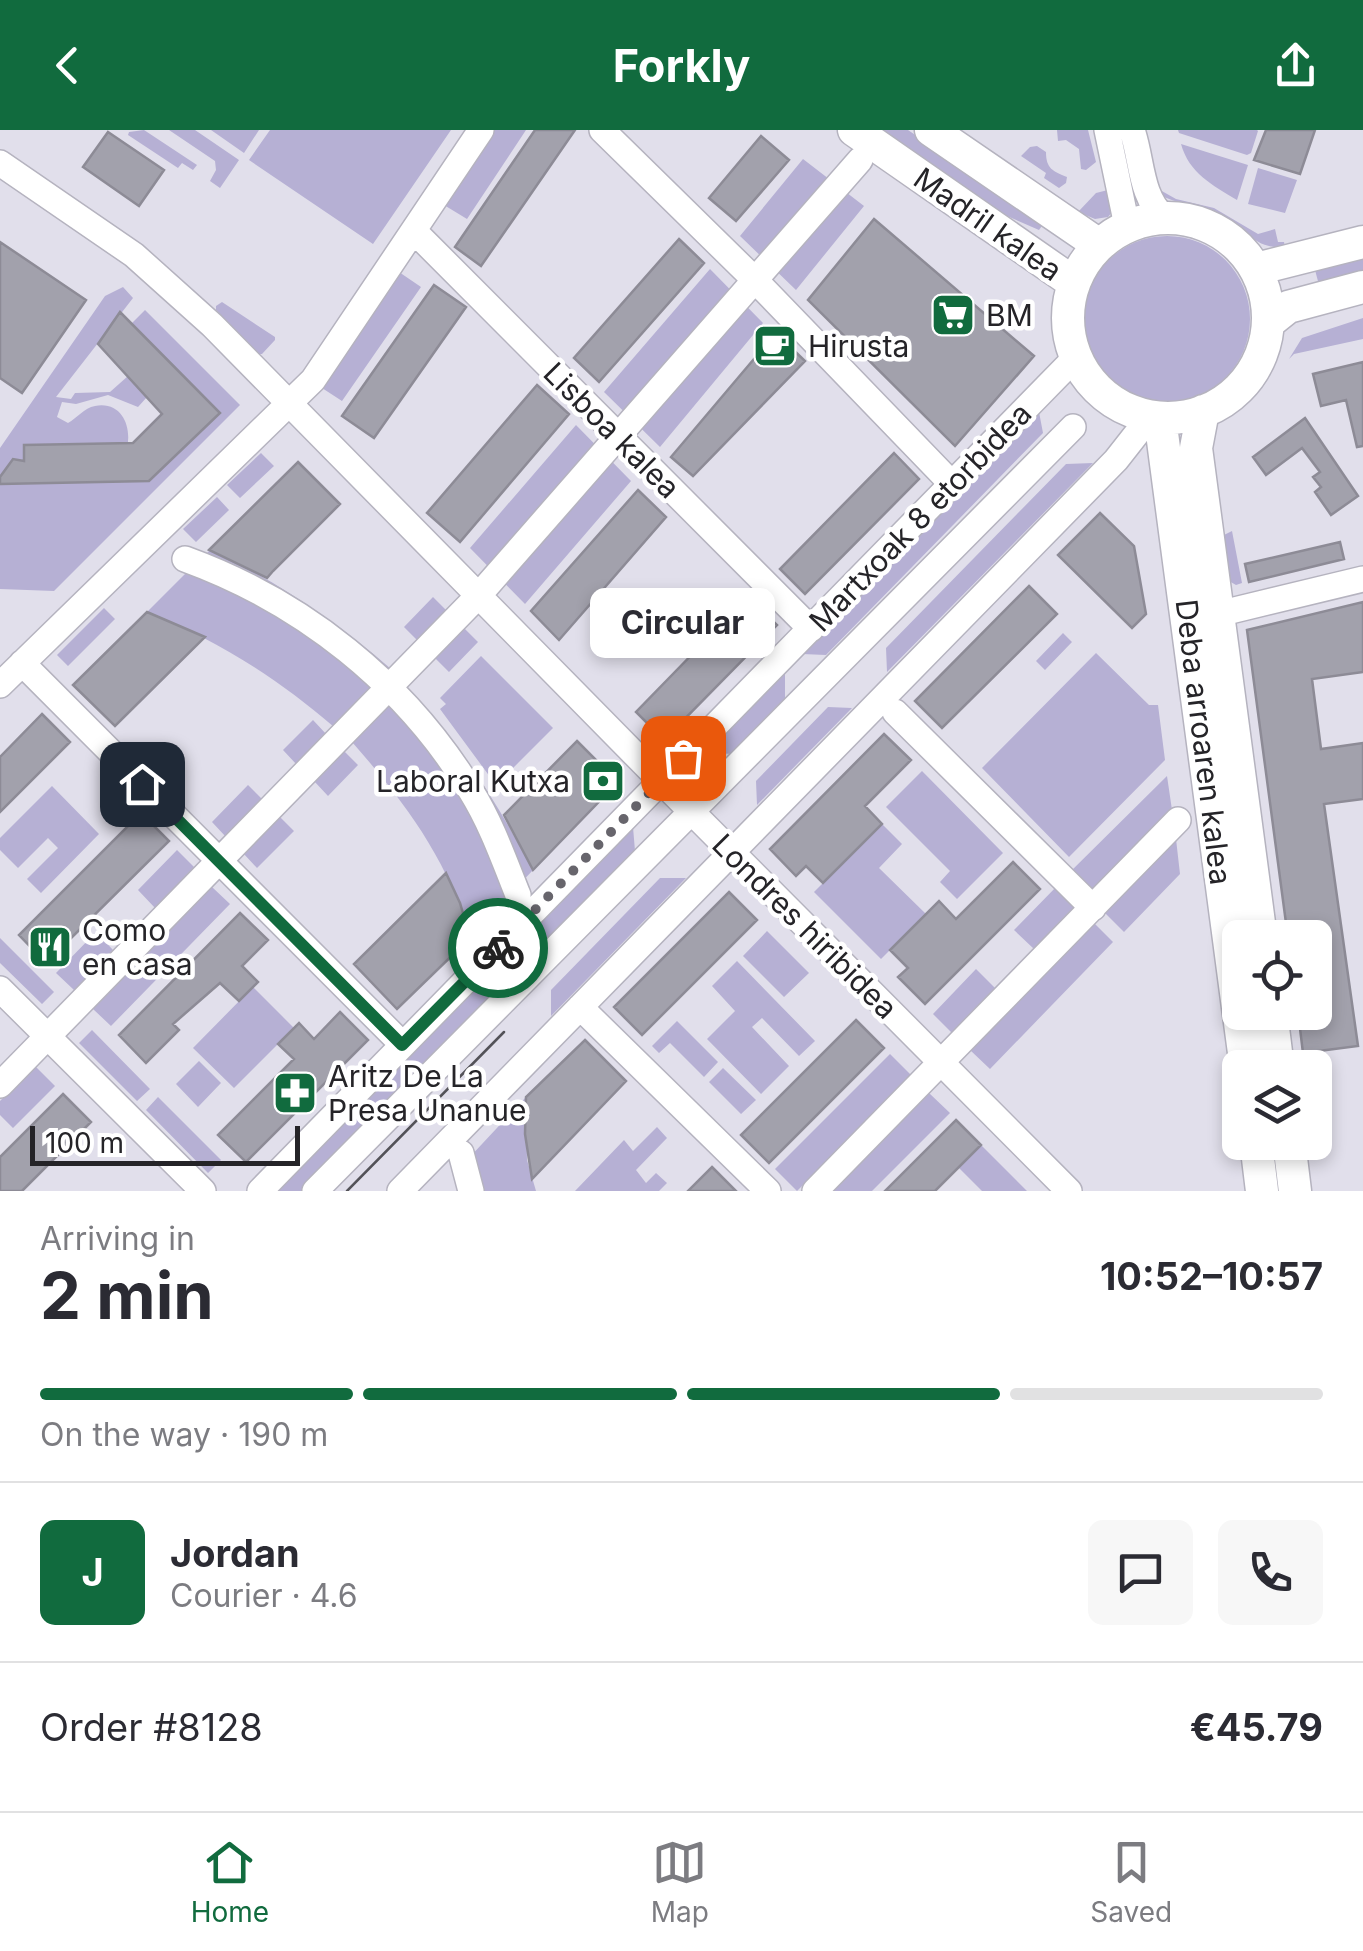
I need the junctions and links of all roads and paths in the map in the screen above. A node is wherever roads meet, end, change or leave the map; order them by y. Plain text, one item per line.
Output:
1 (481, 130) edge
2 (602, 130) edge
3 (931, 130) edge
4 (1107, 130) edge
5 (1132, 130) edge
6 (857, 145) edge
7 (0, 163) edge
8 (1164, 217) junction
9 (1127, 226) junction
10 (414, 231) junction
11 (1363, 242) edge
12 (1098, 245) junction
13 (1256, 270) junction
14 (754, 280) junction
15 (1074, 283) junction
16 (1363, 287) edge
17 (1268, 323) junction
18 (1076, 357) junction
19 (290, 403) junction
20 (1203, 411) junction
21 (1154, 418) junction
22 (1072, 427) dead end
23 (620, 437) junction
24 (952, 484) junction
25 (184, 559) dead end
26 (1363, 580) edge
27 (479, 596) junction
28 (1218, 614) junction
29 (811, 628) junction
30 (22, 663) junction
31 (0, 686) edge
32 (390, 688) junction
33 (895, 712) dead end
34 (661, 782) junction
35 (691, 812) junction
36 (1178, 820) dead end
37 (732, 852) junction
38 (220, 862) junction
39 (518, 895) dead end
40 (1092, 908) junction
41 (1259, 920) edge
42 (0, 989) edge
43 (580, 1007) junction
44 (48, 1037) junction
45 (402, 1045) junction
46 (1243, 1050) edge
47 (941, 1062) junction
48 (0, 1085) edge
49 (461, 1153) dead end
50 (1258, 1160) edge
51 (1291, 1160) edge
52 (203, 1191) edge
53 (260, 1191) edge
54 (316, 1191) edge
55 (400, 1191) edge
56 (471, 1191) edge
57 (768, 1191) edge
58 (816, 1191) edge
59 (1070, 1191) edge
60 (1262, 1191) edge
61 (1295, 1191) edge

1 - 10 street
2 - 14 street
3 - 12 main road, Madril kalea
4 - 9 street
5 - 8 street
6 - 14 street
6 - 15 main road, Madril kalea
7 - 19 street, Londres hiribidea
8 - 9 main road
8 - 13 main road
9 - 12 main road
10 - 19 street
10 - 23 street, Lisboa kalea
11 - 13 main road
12 - 15 main road
13 - 17 main road
14 - 23 street
14 - 24 street
15 - 18 main road
16 - 17 main road
17 - 20 main road
18 - 21 main road
18 - 24 street, Martxoak 8 etorbidea
19 - 27 street, Londres hiribidea
19 - 30 street
20 - 21 main road
20 - 28 main road, Deba arroaren kalea
21 - 37 street
21 - 46 main road, Deba arroaren kalea
22 - 35 street, Martxoak 8 etorbidea
23 - 27 street
23 - 29 street, Lisboa kalea
24 - 29 street, Martxoak 8 etorbidea
25 - 32 street
26 - 28 street
27 - 32 street
27 - 34 street, Londres hiribidea
28 - 41 main road, Deba arroaren kalea
29 - 34 street, Martxoak 8 etorbidea
30 - 31 street
30 - 38 street
32 - 38 street
32 - 39 street
33 - 40 street
34 - 35 street, Londres hiribidea
34 - 45 street, Martxoak 8 etorbidea
35 - 37 street, Londres hiribidea
35 - 54 street, Martxoak 8 etorbidea
36 - 40 street
37 - 43 street
37 - 47 street, Londres hiribidea
38 - 44 street
38 - 45 street
40 - 47 street
42 - 44 street
43 - 55 street
43 - 57 street
44 - 48 street
44 - 52 street
45 - 53 street, Martxoak 8 etorbidea
47 - 58 street
47 - 59 street, Londres hiribidea
49 - 56 street
50 - 60 main road
51 - 61 main road

